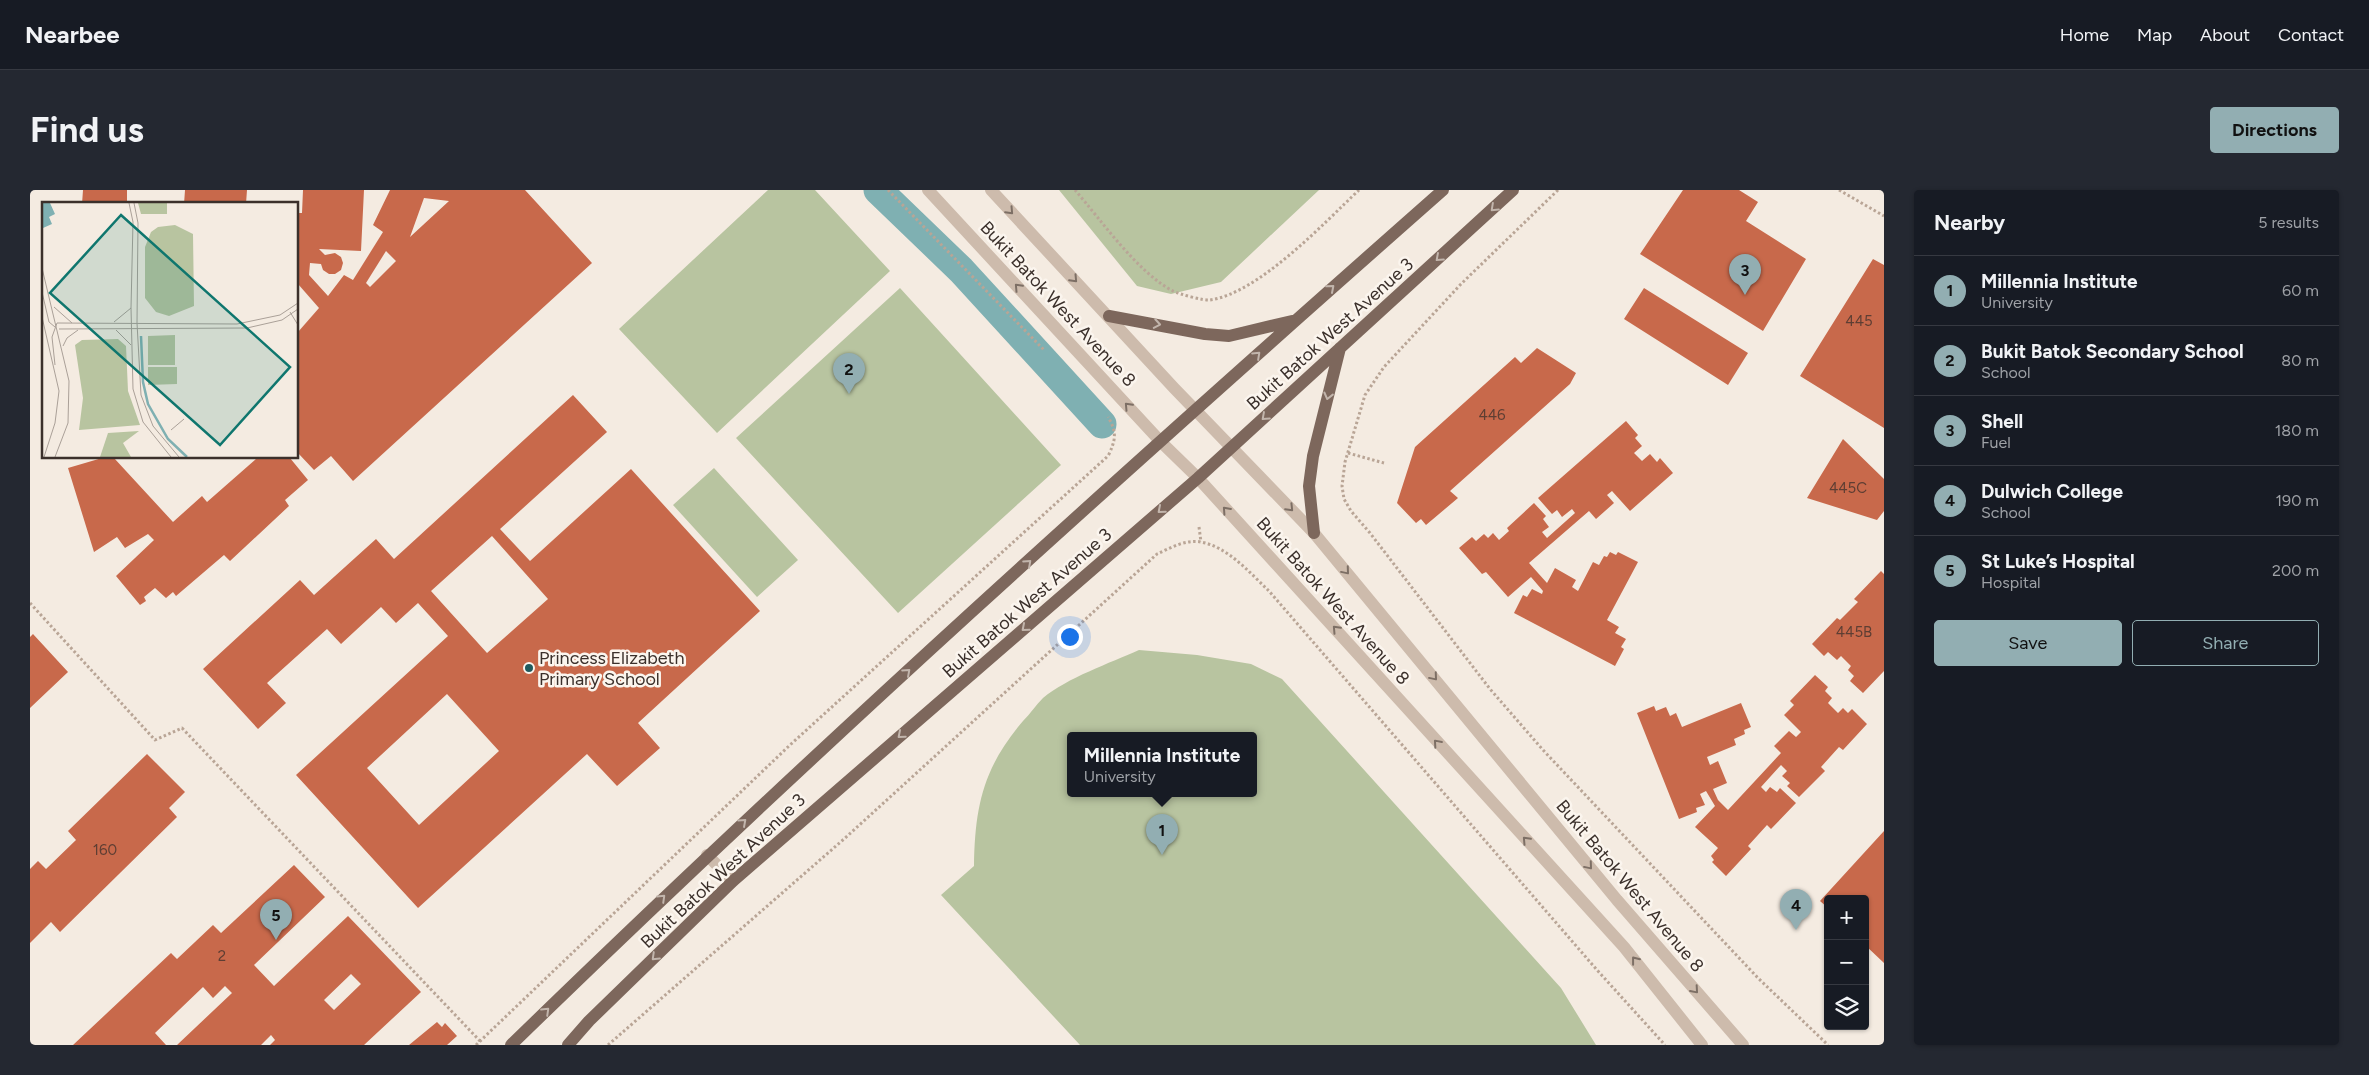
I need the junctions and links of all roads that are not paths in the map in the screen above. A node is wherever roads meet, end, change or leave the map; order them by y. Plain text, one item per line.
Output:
1 (928, 190) edge
2 (990, 190) edge
3 (1443, 190) edge
4 (1513, 190) edge
5 (1108, 316) junction
6 (1295, 320) junction
7 (1340, 348) junction
8 (1196, 411) junction
9 (1162, 442) junction
10 (1232, 448) junction
11 (1198, 478) junction
12 (1314, 533) junction
13 (707, 855) junction
14 (733, 881) junction
15 (511, 1045) edge
16 (568, 1045) edge
17 (1702, 1045) edge
18 (1744, 1045) edge

9 -> 1 street, Bukit Batok West Avenue 8
2 -> 5 street, Bukit Batok West Avenue 8
6 -> 3 main road, Bukit Batok West Avenue 3
4 -> 7 main road, Bukit Batok West Avenue 3
5 -> 6 main road
5 - 8 street, Bukit Batok West Avenue 8
8 -> 6 main road, Bukit Batok West Avenue 3
7 -> 10 main road, Bukit Batok West Avenue 3
7 -> 12 main road
8 - 9 main road, Bukit Batok West Avenue 3
8 - 10 street, Bukit Batok West Avenue 8
9 - 11 street, Bukit Batok West Avenue 8
13 -> 9 main road, Bukit Batok West Avenue 3
10 - 11 main road, Bukit Batok West Avenue 3
10 -> 12 street, Bukit Batok West Avenue 8
11 -> 14 main road, Bukit Batok West Avenue 3
17 -> 11 street, Bukit Batok West Avenue 8
12 -> 18 street, Bukit Batok West Avenue 8
13 - 14 street
15 -> 13 main road, Bukit Batok West Avenue 3
14 -> 16 main road, Bukit Batok West Avenue 3

